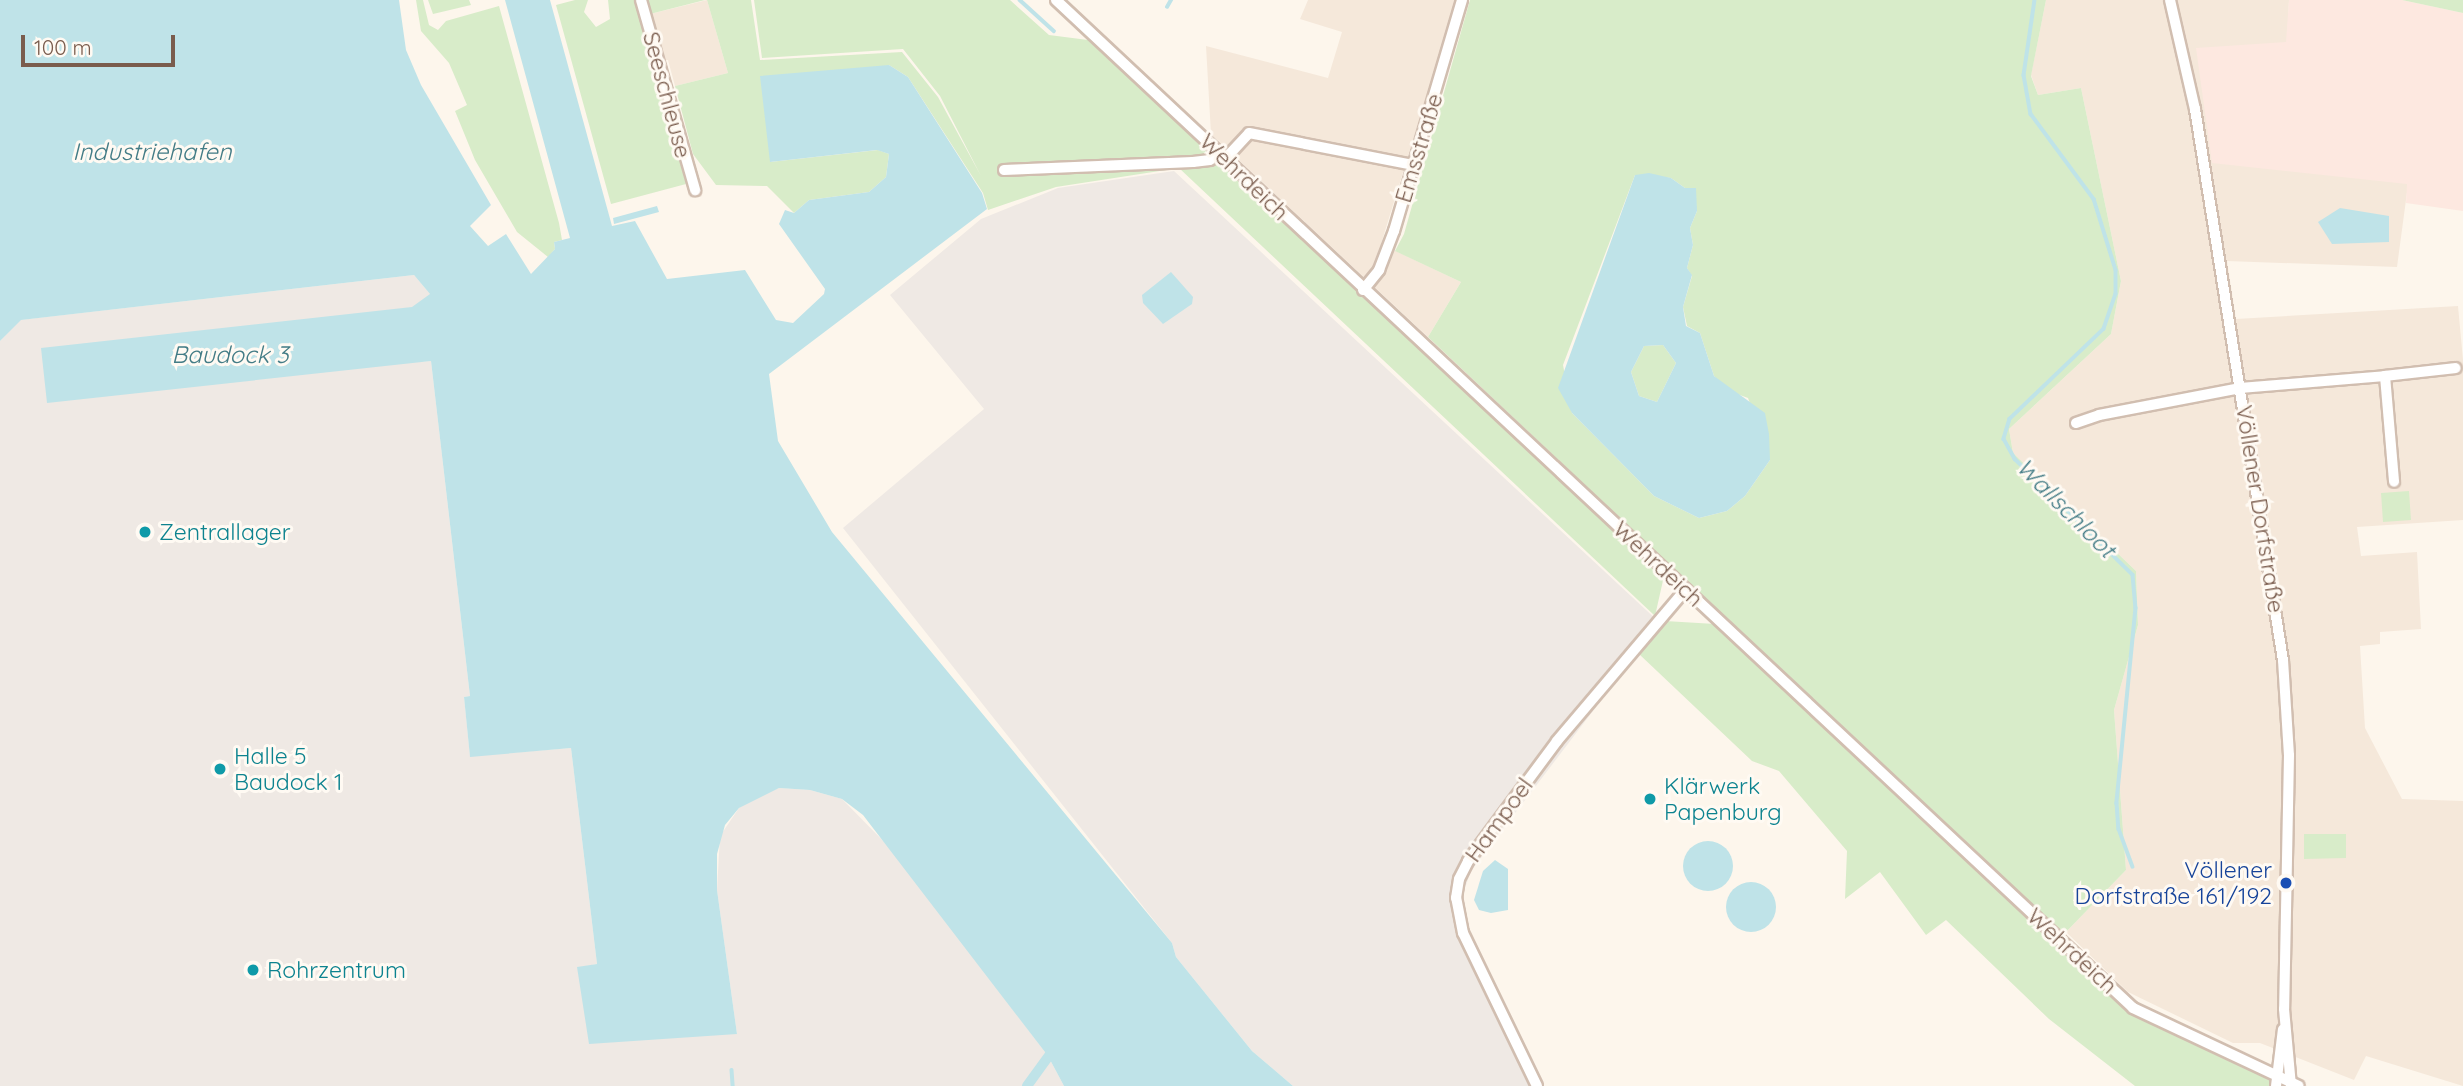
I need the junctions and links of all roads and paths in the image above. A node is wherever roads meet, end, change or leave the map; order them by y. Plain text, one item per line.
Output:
1 (641, 0) edge
2 (1056, 0) edge
3 (1462, 0) edge
4 (2170, 0) edge
5 (1222, 155) junction
6 (1415, 165) junction
7 (1003, 170) dead end
8 (695, 190) dead end
9 (1363, 290) junction
10 (2456, 368) dead end
11 (2385, 376) junction
12 (2241, 388) junction
13 (2076, 423) dead end
14 (2394, 482) dead end
15 (1686, 589) junction
16 (2285, 1023) junction
17 (2275, 1080) edge
18 (2294, 1085) edge
19 (1537, 1086) edge

1 - 8 street, Seeschleuse
2 - 5 street, Wehrdeich
3 - 6 street, Emsstraße
4 - 12 street, Völlener Dorfstraße
5 - 6 street
5 - 7 street
5 - 9 street, Wehrdeich
6 - 9 street, Emsstraße
9 - 15 street, Wehrdeich
10 - 11 street
11 - 12 street
11 - 14 street
12 - 13 street
12 - 16 street, Völlener Dorfstraße
15 - 17 street, Wehrdeich
15 - 19 street, Hampoel
16 - 17 street, Völlener Dorfstraße
16 - 18 street, Völlener Dorfstraße
17 - 18 street, Wehrdeich

